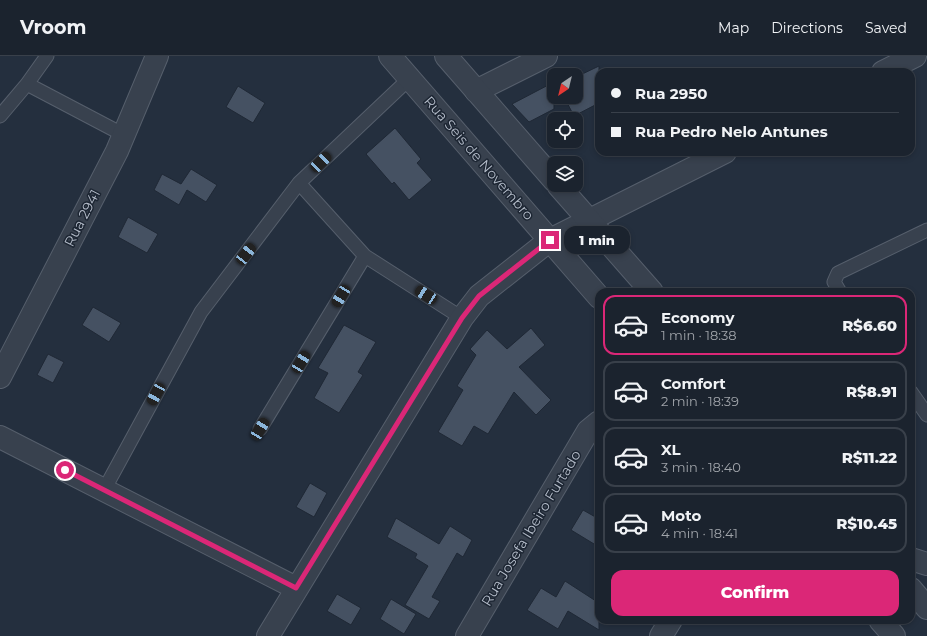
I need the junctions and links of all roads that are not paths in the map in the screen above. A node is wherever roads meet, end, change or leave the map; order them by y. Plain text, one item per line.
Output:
1 (47, 56) edge
2 (157, 56) edge
3 (390, 56) edge
4 (446, 56) edge
5 (546, 56) edge
6 (915, 56) edge
7 (891, 68) edge
8 (410, 78) junction
9 (27, 84) junction
10 (476, 91) junction
11 (0, 116) edge
12 (124, 135) junction
13 (717, 156) edge
14 (547, 172) edge
15 (299, 183) junction
16 (564, 192) edge
17 (589, 221) junction
18 (927, 230) edge
19 (550, 240) junction
20 (365, 256) junction
21 (648, 288) edge
22 (838, 288) edge
23 (595, 292) edge
24 (462, 318) junction
25 (0, 377) edge
26 (915, 398) edge
27 (927, 415) edge
28 (595, 425) edge
29 (260, 429) dead end
30 (0, 437) edge
31 (104, 490) junction
32 (915, 560) edge
33 (927, 564) edge
34 (296, 588) junction
35 (915, 594) edge
36 (927, 608) edge
37 (668, 624) edge
38 (884, 624) edge
39 (268, 636) edge
40 (467, 636) edge
41 (661, 636) edge
42 (894, 636) edge

1 - 9 lane
2 - 12 street, Rua 2941
3 - 8 street, Rua Seis de Novembro
4 - 10 street
5 - 10 street
6 - 7 street
8 - 15 lane
8 - 19 street, Rua Seis de Novembro
9 - 11 lane
9 - 12 lane
10 - 14 street
12 - 25 street, Rua 2941
13 - 17 street
15 - 20 lane
15 - 31 lane
16 - 17 street
17 - 19 street
17 - 21 street
18 - 22 lane
19 - 23 street, Rua Seis de Novembro
19 - 24 street
20 - 24 lane
20 - 29 lane
24 - 34 street
26 - 27 lane
28 - 40 street, Rua Josefa Ibeiro Furtado
30 - 31 street
31 - 34 street
32 - 33 street
34 - 39 street
35 - 36 street
37 - 41 street
38 - 42 street

